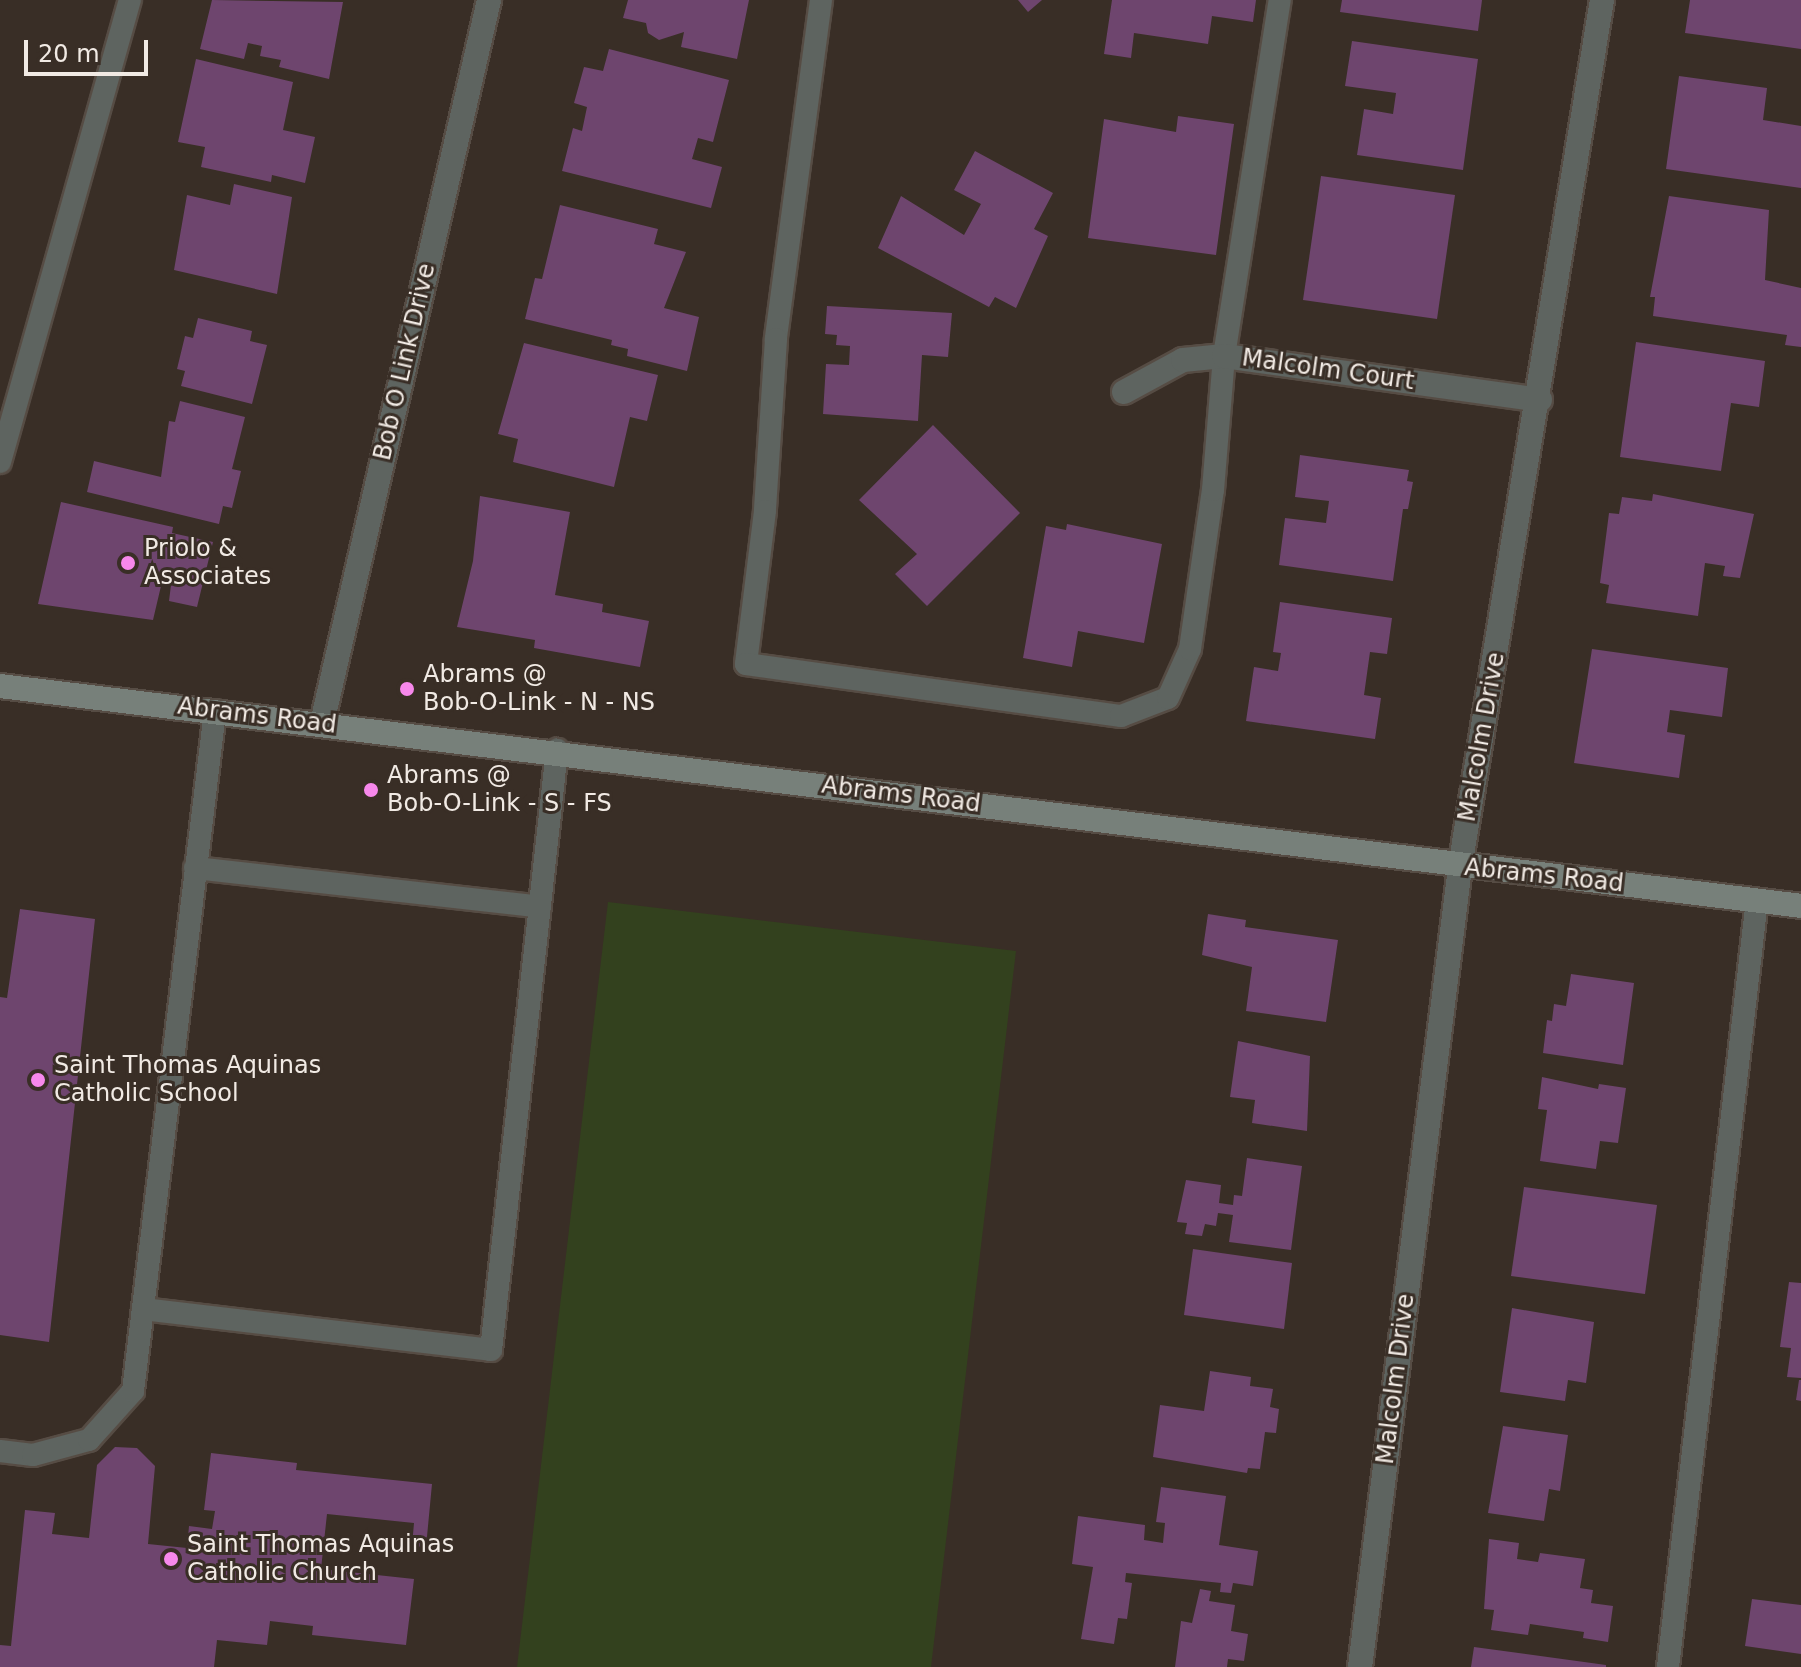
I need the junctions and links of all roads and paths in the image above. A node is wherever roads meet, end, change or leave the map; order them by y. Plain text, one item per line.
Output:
1 (130, 0) edge
2 (489, 0) edge
3 (821, 0) edge
4 (1280, 0) edge
5 (1602, 0) edge
6 (1224, 356) junction
7 (1124, 392) dead end
8 (1540, 400) junction
9 (0, 462) edge
10 (0, 686) edge
11 (215, 711) junction
12 (322, 723) junction
13 (557, 750) junction
14 (1460, 867) junction
15 (195, 868) junction
16 (1757, 900) junction
17 (1801, 906) edge
18 (540, 907) junction
19 (143, 1309) junction
20 (0, 1451) edge
21 (1360, 1667) edge
22 (1668, 1667) edge

1 - 9 lane
2 - 12 street, Bob O Link Drive
3 - 6 lane
4 - 6 lane
5 - 8 street, Malcolm Drive
6 - 7 street, Malcolm Court
6 - 8 street, Malcolm Court
8 - 14 street, Malcolm Drive
10 - 11 main road, Abrams Road
11 - 12 main road, Abrams Road
11 - 15 lane
12 - 13 main road, Abrams Road
13 - 14 main road, Abrams Road
13 - 18 lane
14 - 16 main road, Abrams Road
14 - 21 street, Malcolm Drive
15 - 18 lane
15 - 19 lane
16 - 17 main road, Abrams Road
16 - 22 lane
18 - 19 lane
19 - 20 lane

